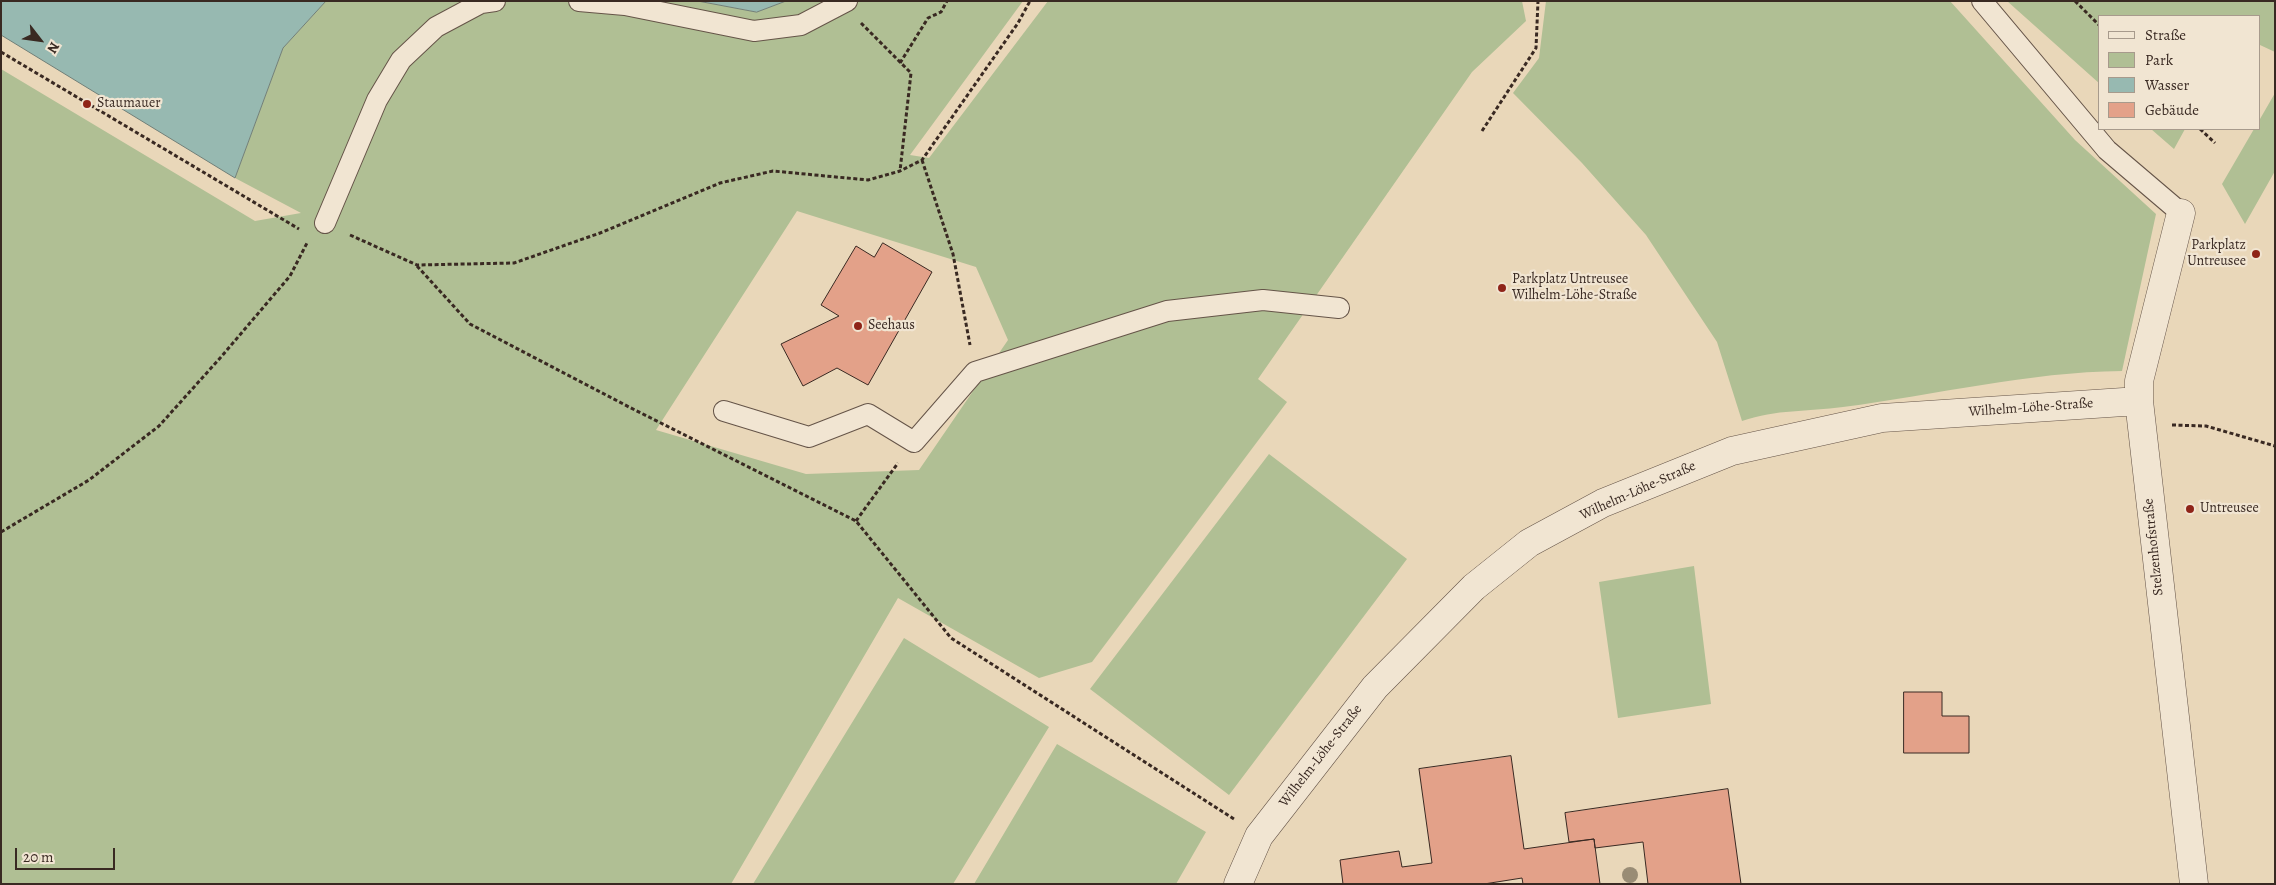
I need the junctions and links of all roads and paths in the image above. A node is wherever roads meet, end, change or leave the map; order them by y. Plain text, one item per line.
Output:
1 (495, 1) edge
2 (579, 1) edge
3 (947, 1) edge
4 (1030, 1) edge
5 (1538, 1) edge
6 (1982, 1) edge
7 (2076, 1) edge
8 (845, 3) edge
9 (2098, 24) edge
10 (1, 52) edge
11 (900, 62) junction
12 (2201, 130) edge
13 (1482, 132) dead end
14 (2215, 143) dead end
15 (922, 160) junction
16 (900, 171) junction
17 (2181, 213) joint
18 (318, 230) junction
19 (302, 231) dead end
20 (416, 266) junction
21 (1340, 308) dead end
22 (975, 372) junction
23 (724, 411) dead end
24 (2140, 413) junction
25 (914, 442) junction
26 (2275, 446) edge
27 (856, 521) junction
28 (1, 532) edge
29 (1259, 836) junction
30 (1238, 884) edge
31 (2194, 884) edge

1 - 18 lane
2 - 8 lane
3 - 11 path
4 - 15 path
5 - 13 path
6 - 17 lane
7 - 9 path
8 - 11 path
10 - 19 path
11 - 16 path
12 - 14 path
15 - 16 path
15 - 22 path
16 - 20 path
17 - 24 street, Stelzenhofstraße
18 - 20 path
18 - 28 path
20 - 27 path
21 - 22 lane
22 - 25 lane
23 - 25 lane
24 - 26 path
24 - 29 street, Wilhelm-Löhe-Straße
24 - 31 street, Stelzenhofstraße
25 - 27 path
27 - 29 path
29 - 30 street, Wilhelm-Löhe-Straße

